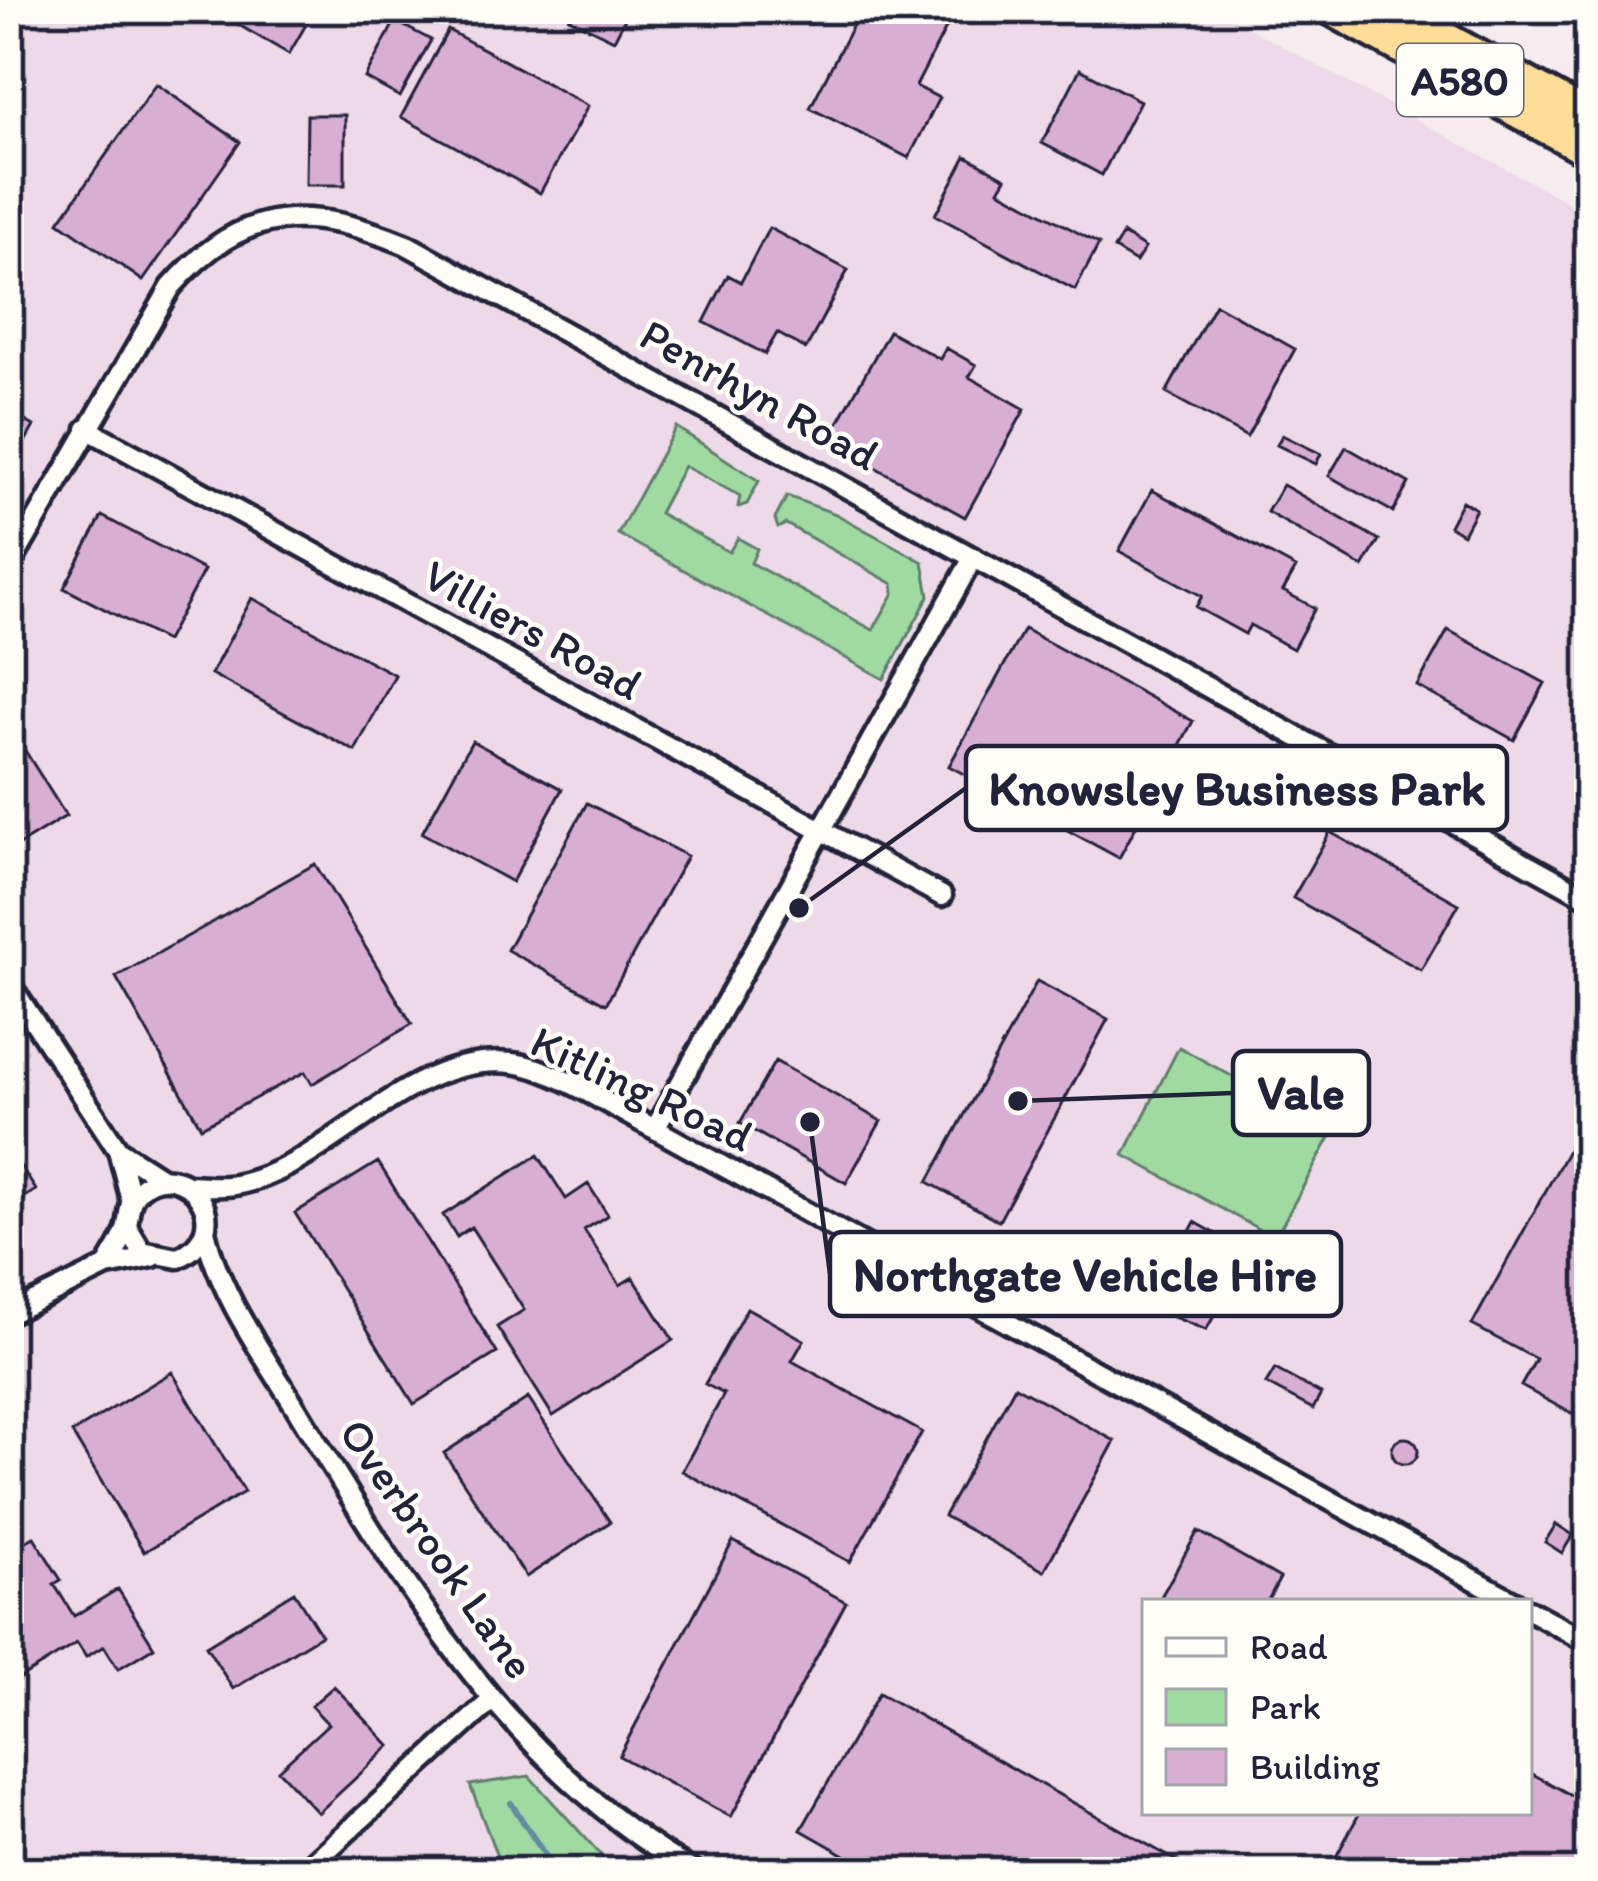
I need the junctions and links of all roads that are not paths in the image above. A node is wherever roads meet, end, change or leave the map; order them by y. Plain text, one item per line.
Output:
1 (1331, 9) edge
2 (1392, 9) edge
3 (1589, 117) edge
4 (1589, 151) edge
5 (87, 429) junction
6 (974, 558) junction
7 (9, 567) edge
8 (821, 831) junction
9 (942, 896) dead end
10 (1589, 898) edge
11 (9, 983) edge
12 (655, 1129) junction
13 (118, 1150) junction
14 (163, 1179) junction
15 (188, 1185) junction
16 (234, 1185) junction
17 (131, 1200) junction
18 (206, 1224) junction
19 (128, 1228) junction
20 (153, 1257) junction
21 (178, 1258) junction
22 (106, 1266) junction
23 (215, 1275) junction
24 (9, 1314) edge
25 (1510, 1599) edge
26 (1532, 1612) edge
27 (1589, 1643) edge
28 (492, 1700) junction
29 (303, 1872) edge
30 (695, 1872) edge

1 - 4 highway, A580
2 - 3 highway, A580
5 - 6 street, Penrhyn Road
5 - 7 street, Penrhyn Road
5 - 8 street, Villiers Road
6 - 8 street
6 - 10 street, Penrhyn Road
8 - 9 street, Villiers Road
8 - 12 street
11 - 13 street
12 - 16 street, Kitling Road
12 - 25 street, Kitling Road
13 - 14 street
13 - 17 street
14 - 15 street
14 - 17 street
15 - 16 street, Kitling Road
15 - 18 street
16 - 18 street, Kitling Road
17 - 19 street
18 - 21 street
18 - 23 street, Overbrook Lane
19 - 20 street
19 - 22 street
20 - 21 street
20 - 22 street
21 - 23 street
22 - 24 street
23 - 28 street, Overbrook Lane
26 - 27 street
28 - 29 street
28 - 30 street, Overbrook Lane

